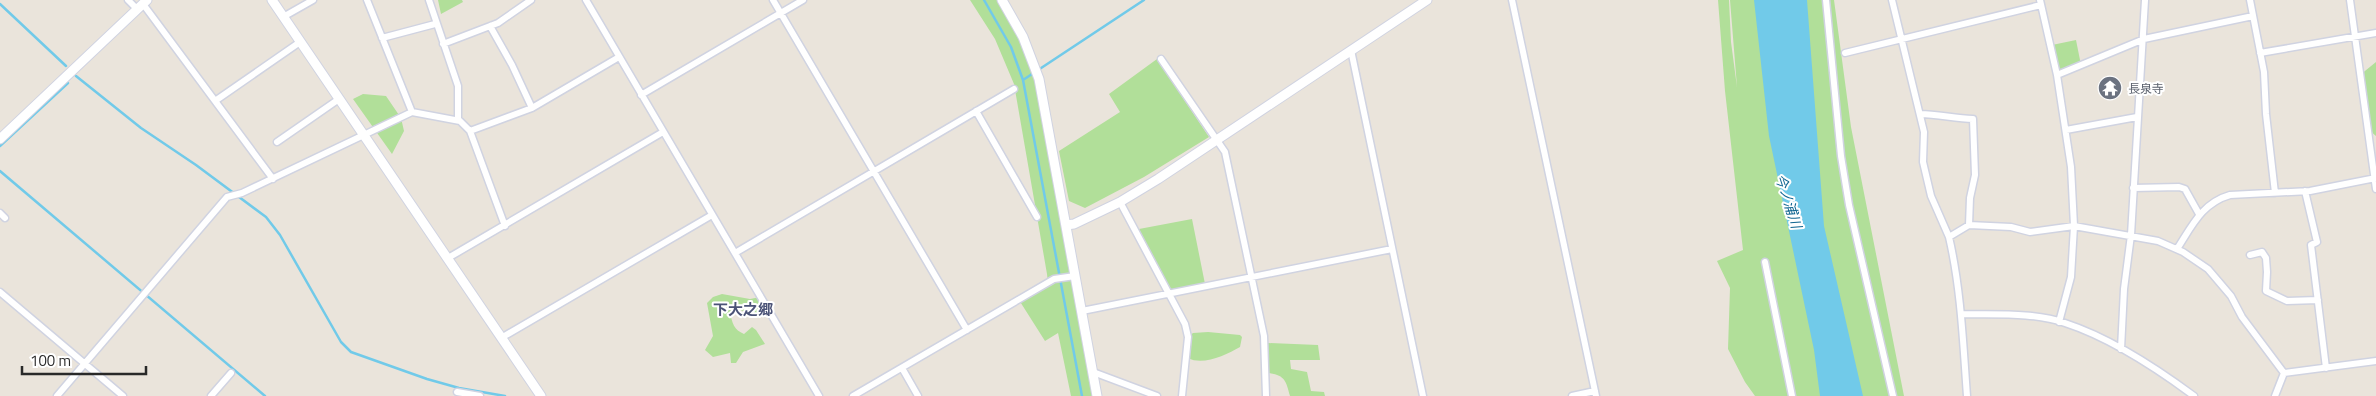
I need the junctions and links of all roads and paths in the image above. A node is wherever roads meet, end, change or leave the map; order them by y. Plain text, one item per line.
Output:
1 (128, 0) edge
2 (272, 0) edge
3 (313, 0) edge
4 (367, 0) edge
5 (428, 0) edge
6 (531, 0) edge
7 (586, 0) edge
8 (773, 0) edge
9 (803, 0) edge
10 (1002, 0) edge
11 (1427, 0) edge
12 (1512, 0) edge
13 (1826, 0) edge
14 (1892, 0) edge
15 (2145, 0) edge
16 (2250, 0) edge
17 (2350, 0) edge
18 (2040, 3) edge
19 (143, 4) edge
20 (781, 13) junction
21 (2253, 16) junction
22 (283, 17) junction
23 (435, 24) junction
24 (490, 26) junction
25 (2376, 33) edge
26 (2355, 36) junction
27 (382, 38) junction
28 (1902, 39) junction
29 (2144, 39) junction
30 (300, 42) junction
31 (443, 44) junction
32 (1351, 50) junction
33 (2260, 53) junction
34 (1846, 54) dead end
35 (619, 57) junction
36 (1161, 59) dead end
37 (2057, 75) junction
38 (1014, 89) dead end
39 (641, 95) junction
40 (339, 99) junction
41 (215, 101) junction
42 (532, 108) junction
43 (412, 112) junction
44 (976, 112) junction
45 (1920, 114) junction
46 (2137, 117) junction
47 (458, 120) junction
48 (2066, 130) junction
49 (470, 131) junction
50 (663, 132) junction
51 (364, 135) junction
52 (0, 139) edge
53 (1217, 140) junction
54 (277, 142) dead end
55 (874, 172) junction
56 (2375, 178) edge
57 (272, 179) junction
58 (2133, 188) junction
59 (2376, 189) edge
60 (2305, 191) junction
61 (2275, 193) junction
62 (1120, 202) junction
63 (2199, 214) junction
64 (712, 215) junction
65 (1037, 217) dead end
66 (1066, 225) junction
67 (1969, 225) junction
68 (505, 226) junction
69 (2074, 226) junction
70 (2131, 235) junction
71 (1949, 237) junction
72 (1392, 249) junction
73 (2177, 249) junction
74 (735, 253) junction
75 (2250, 255) dead end
76 (448, 258) junction
77 (1765, 262) dead end
78 (1073, 276) junction
79 (1252, 277) junction
80 (0, 292) edge
81 (1169, 293) junction
82 (2318, 300) junction
83 (1082, 311) junction
84 (1962, 314) junction
85 (2059, 322) junction
86 (967, 330) junction
87 (502, 338) junction
88 (2121, 349) junction
89 (2376, 361) edge
90 (85, 363) junction
91 (902, 368) junction
92 (2326, 368) junction
93 (1093, 372) junction
94 (231, 373) dead end
95 (2284, 373) junction
96 (457, 392) dead end
97 (1595, 394) edge
98 (57, 396) edge
99 (123, 396) edge
100 (211, 396) edge
101 (480, 396) edge
102 (541, 396) edge
103 (819, 396) edge
104 (853, 396) edge
105 (918, 396) edge
106 (1097, 396) edge
107 (1157, 396) edge
108 (1182, 396) edge
109 (1266, 396) edge
110 (1423, 396) edge
111 (1572, 396) edge
112 (1792, 396) edge
113 (1893, 396) edge
114 (1966, 396) edge
115 (2194, 396) edge
116 (2275, 396) edge

1 - 19 street
2 - 22 street
3 - 22 street
4 - 27 street
5 - 23 street
6 - 24 street
7 - 35 street
8 - 20 street
9 - 20 street
10 - 66 street
11 - 32 street
12 - 97 street
13 - 113 street
14 - 28 street
15 - 29 street
16 - 21 street
17 - 26 street
18 - 28 street
18 - 37 street
19 - 41 street
19 - 52 street
20 - 39 street
20 - 55 street
21 - 29 street
21 - 33 street
22 - 30 street
23 - 27 street
23 - 31 street
24 - 31 street
24 - 42 street
25 - 26 street
26 - 33 street
26 - 56 street
27 - 43 street
28 - 34 street
28 - 45 street
29 - 37 street
29 - 46 street
30 - 40 street
30 - 41 street
31 - 47 street
32 - 53 street
32 - 72 street
33 - 61 street
35 - 39 street
35 - 42 street
36 - 53 street
37 - 48 street
38 - 44 street
39 - 50 street
40 - 51 street
40 - 54 street
41 - 57 street
42 - 49 street
43 - 47 street
43 - 51 street
44 - 55 street
44 - 65 street
45 - 67 street
45 - 71 street
46 - 48 street
46 - 58 street
47 - 49 street
48 - 69 street
49 - 68 street
50 - 64 street
50 - 68 street
51 - 57 street
51 - 76 street
53 - 62 street
53 - 79 street
55 - 74 street
55 - 86 street
56 - 59 street
56 - 60 street
57 - 90 street
58 - 63 street
58 - 70 street
60 - 61 street
60 - 82 street
61 - 63 street
62 - 66 street
62 - 81 street
63 - 73 street
64 - 74 street
64 - 87 street
66 - 78 street
67 - 69 street
67 - 71 street
68 - 76 street
69 - 70 street
69 - 85 street
70 - 73 street
70 - 88 street
71 - 84 street
72 - 79 street
72 - 110 street
73 - 95 street
74 - 103 street
75 - 82 street
76 - 87 street
77 - 112 street
78 - 83 street
78 - 86 street
79 - 81 street
79 - 109 street
80 - 90 street
81 - 83 street
81 - 108 street
82 - 92 street
83 - 93 street
84 - 85 street
84 - 114 street
85 - 88 street
86 - 91 street
87 - 102 street
88 - 115 street
89 - 92 street
90 - 98 street
90 - 99 street
91 - 104 street
91 - 105 street
92 - 95 street
93 - 106 street
93 - 107 street
94 - 100 street
95 - 116 street
96 - 101 street
97 - 111 street

